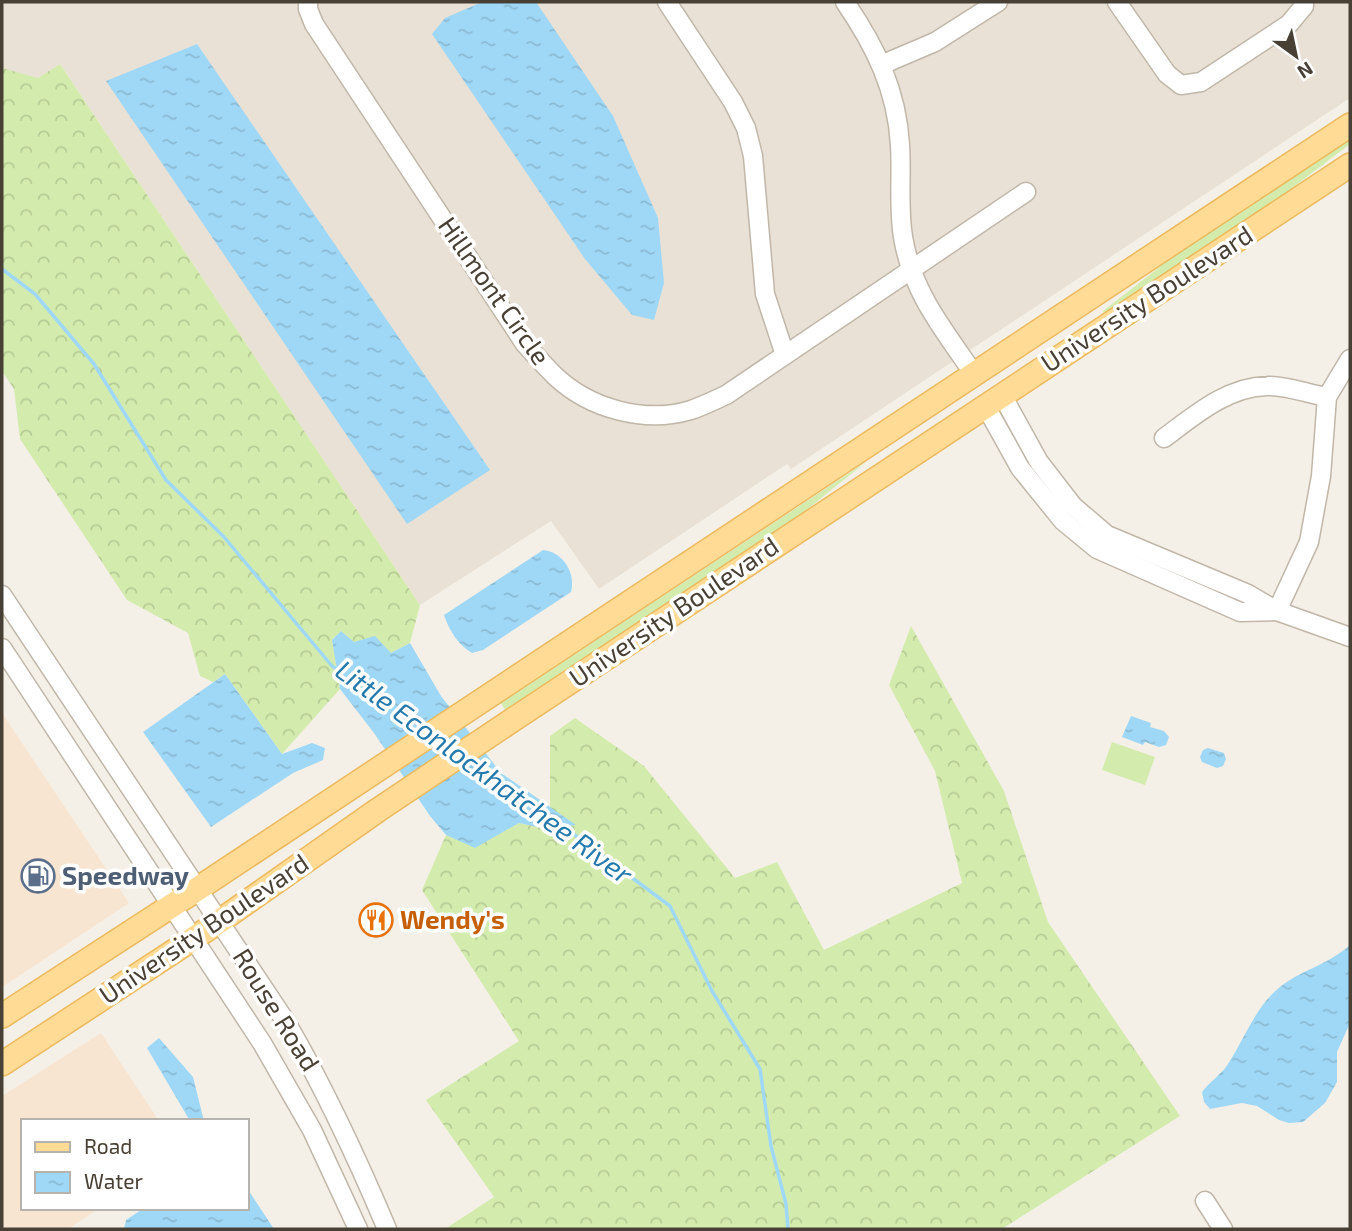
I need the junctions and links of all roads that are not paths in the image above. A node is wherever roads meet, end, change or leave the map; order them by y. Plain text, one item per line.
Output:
1 (308, 2) edge
2 (667, 2) edge
3 (845, 2) edge
4 (998, 2) edge
5 (1117, 2) edge
6 (1304, 2) edge
7 (881, 65) junction
8 (1350, 125) edge
9 (1350, 165) edge
10 (1026, 192) dead end
11 (912, 270) junction
12 (1031, 335) junction
13 (785, 355) junction
14 (1350, 359) edge
15 (974, 374) junction
16 (1327, 397) junction
17 (994, 400) junction
18 (1164, 438) dead end
19 (935, 439) junction
20 (2, 595) edge
21 (1278, 611) junction
22 (1350, 637) edge
23 (2, 648) edge
24 (199, 888) junction
25 (173, 905) junction
26 (220, 921) junction
27 (194, 938) junction
28 (2, 1016) edge
29 (2, 1063) edge
30 (1205, 1200) dead end
31 (358, 1229) edge
32 (387, 1229) edge
33 (1223, 1229) edge

1 - 13 street, Hillmont Circle
2 - 13 street
3 - 7 street
4 - 7 street
5 - 6 street
7 - 11 street
8 - 12 main road, University Boulevard
9 - 17 main road, University Boulevard
10 - 11 street, Hillmont Circle
11 - 13 street, Hillmont Circle
11 - 15 street
12 - 15 main road, University Boulevard
12 - 17 main road
14 - 16 street
15 - 19 main road
15 - 24 main road, University Boulevard
16 - 18 street
16 - 21 street
17 - 19 main road, University Boulevard
17 - 21 street
19 - 26 main road, University Boulevard
20 - 24 street, Rouse Road
21 - 22 street
23 - 25 street, Rouse Road
24 - 25 main road, University Boulevard
24 - 26 street, Rouse Road
25 - 27 street, Rouse Road
25 - 28 main road, University Boulevard
26 - 27 main road, University Boulevard
26 - 32 street, Rouse Road
27 - 29 main road, University Boulevard
27 - 31 street, Rouse Road
30 - 33 street

